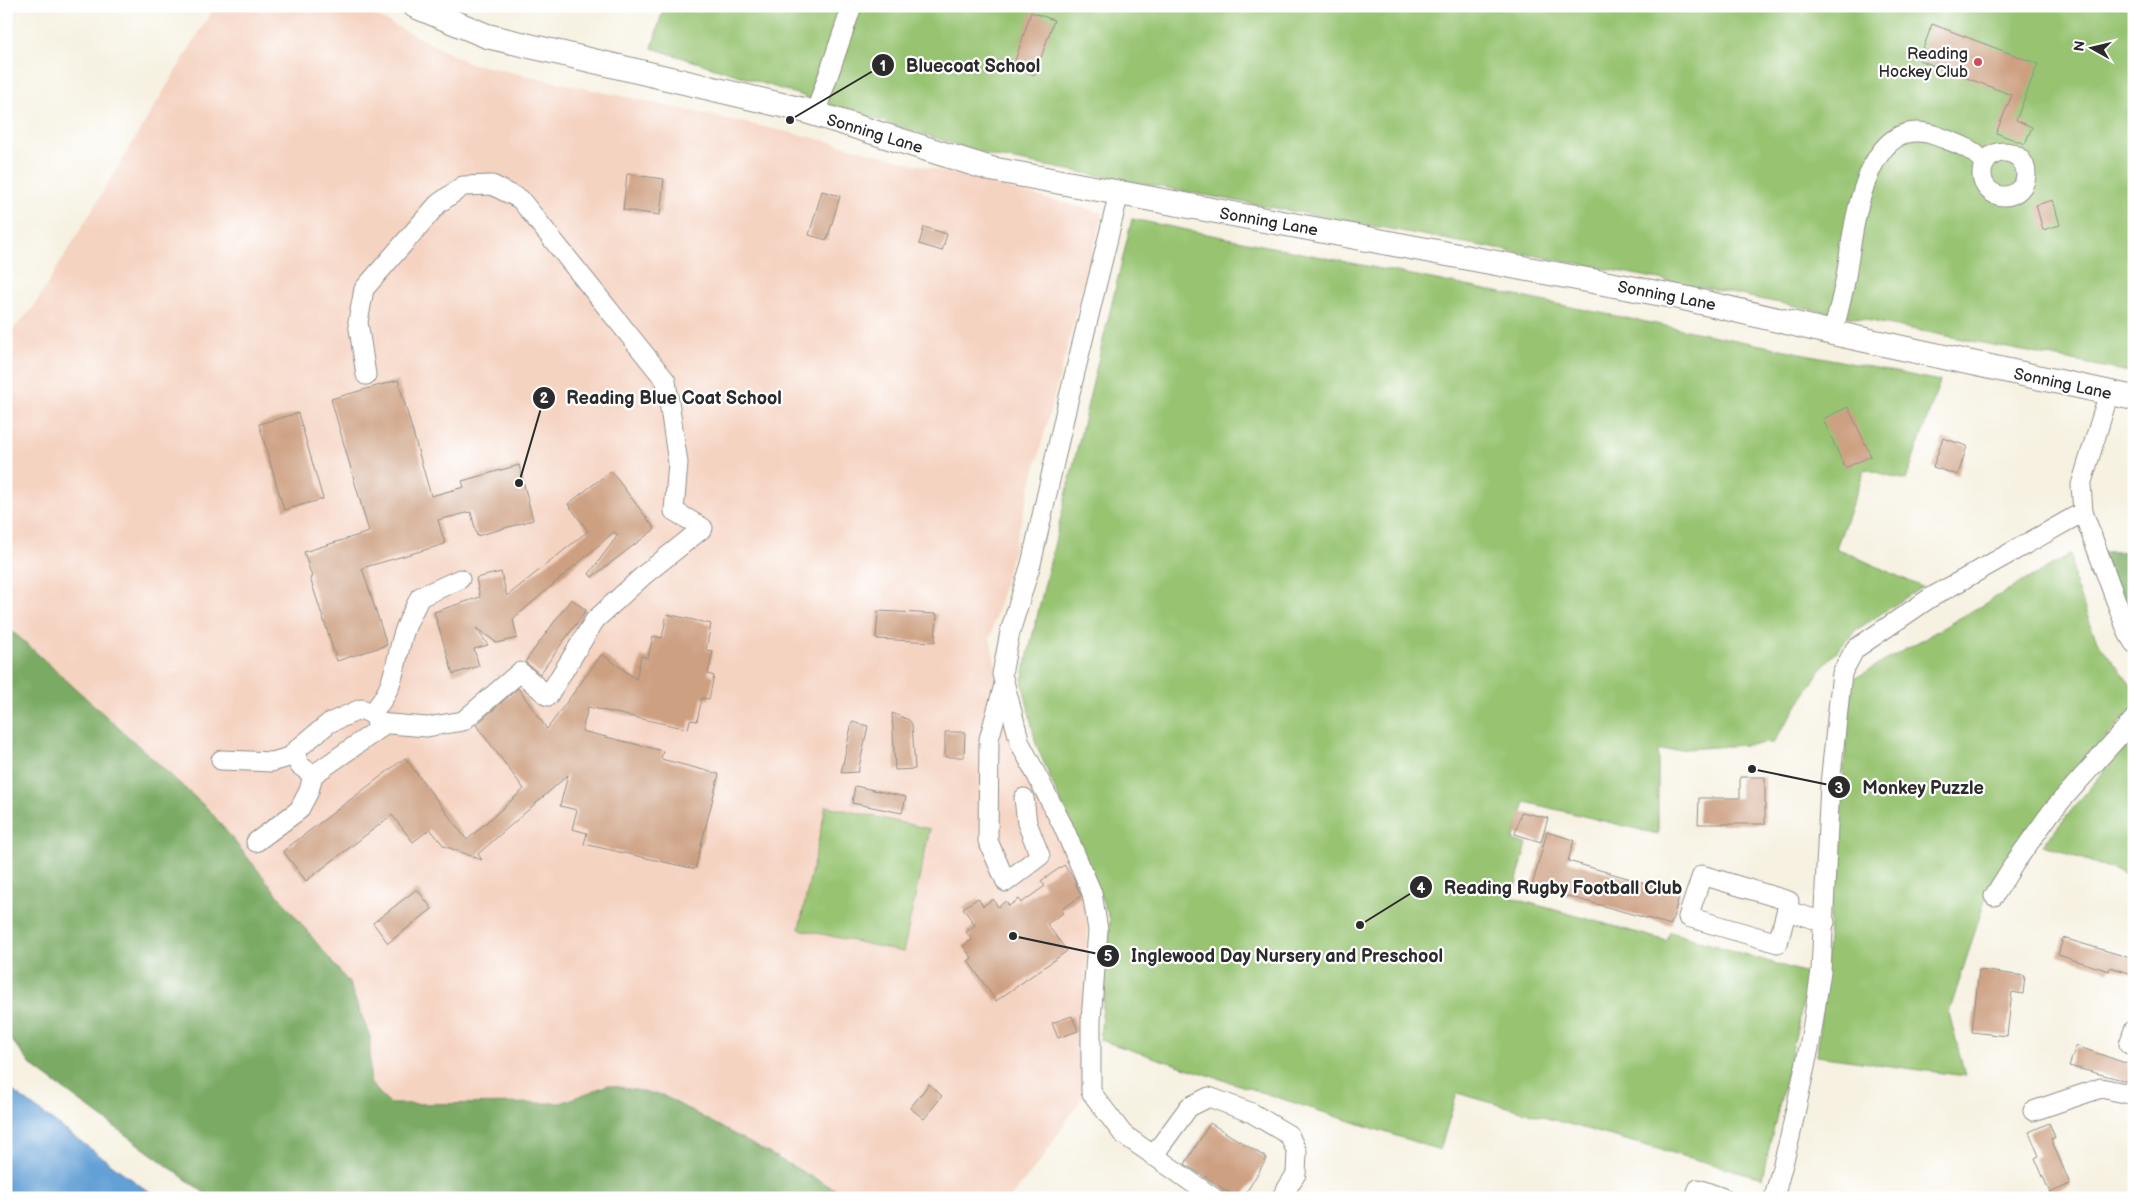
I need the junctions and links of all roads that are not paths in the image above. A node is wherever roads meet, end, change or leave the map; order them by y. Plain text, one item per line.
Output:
1 (415, 6) edge
2 (852, 6) edge
3 (815, 114) junction
4 (1985, 163) dead end
5 (1119, 193) junction
6 (1833, 333) junction
7 (366, 375) dead end
8 (2109, 393) junction
9 (2134, 398) edge
10 (2083, 512) junction
11 (460, 579) dead end
12 (2134, 643) edge
13 (1005, 684) junction
14 (374, 718) junction
15 (2134, 719) edge
16 (296, 755) junction
17 (221, 760) dead end
18 (313, 775) junction
19 (1024, 798) dead end
20 (256, 842) dead end
21 (1994, 896) dead end
22 (1787, 911) junction
23 (1825, 922) junction
24 (2134, 1030) edge
25 (2134, 1046) edge
26 (2134, 1095) edge
27 (2033, 1111) dead end
28 (1153, 1156) junction
29 (1214, 1198) edge
30 (1281, 1198) edge
31 (1695, 1198) edge
32 (1724, 1198) edge
33 (1774, 1198) edge

1 - 3 main road, Sonning Lane
2 - 3 street
3 - 5 main road, Sonning Lane
4 - 6 street
5 - 6 main road, Sonning Lane
5 - 13 street
6 - 8 main road, Sonning Lane
7 - 14 street
8 - 9 main road, Sonning Lane
8 - 10 street
10 - 12 street
10 - 23 street
11 - 14 street
13 - 19 street
13 - 28 street
14 - 16 street
14 - 18 street
15 - 21 street
16 - 17 street
16 - 18 street
18 - 20 street
22 - 22 street
22 - 23 street
23 - 33 street
24 - 25 street
26 - 27 street
28 - 29 street
28 - 30 street
31 - 32 street

